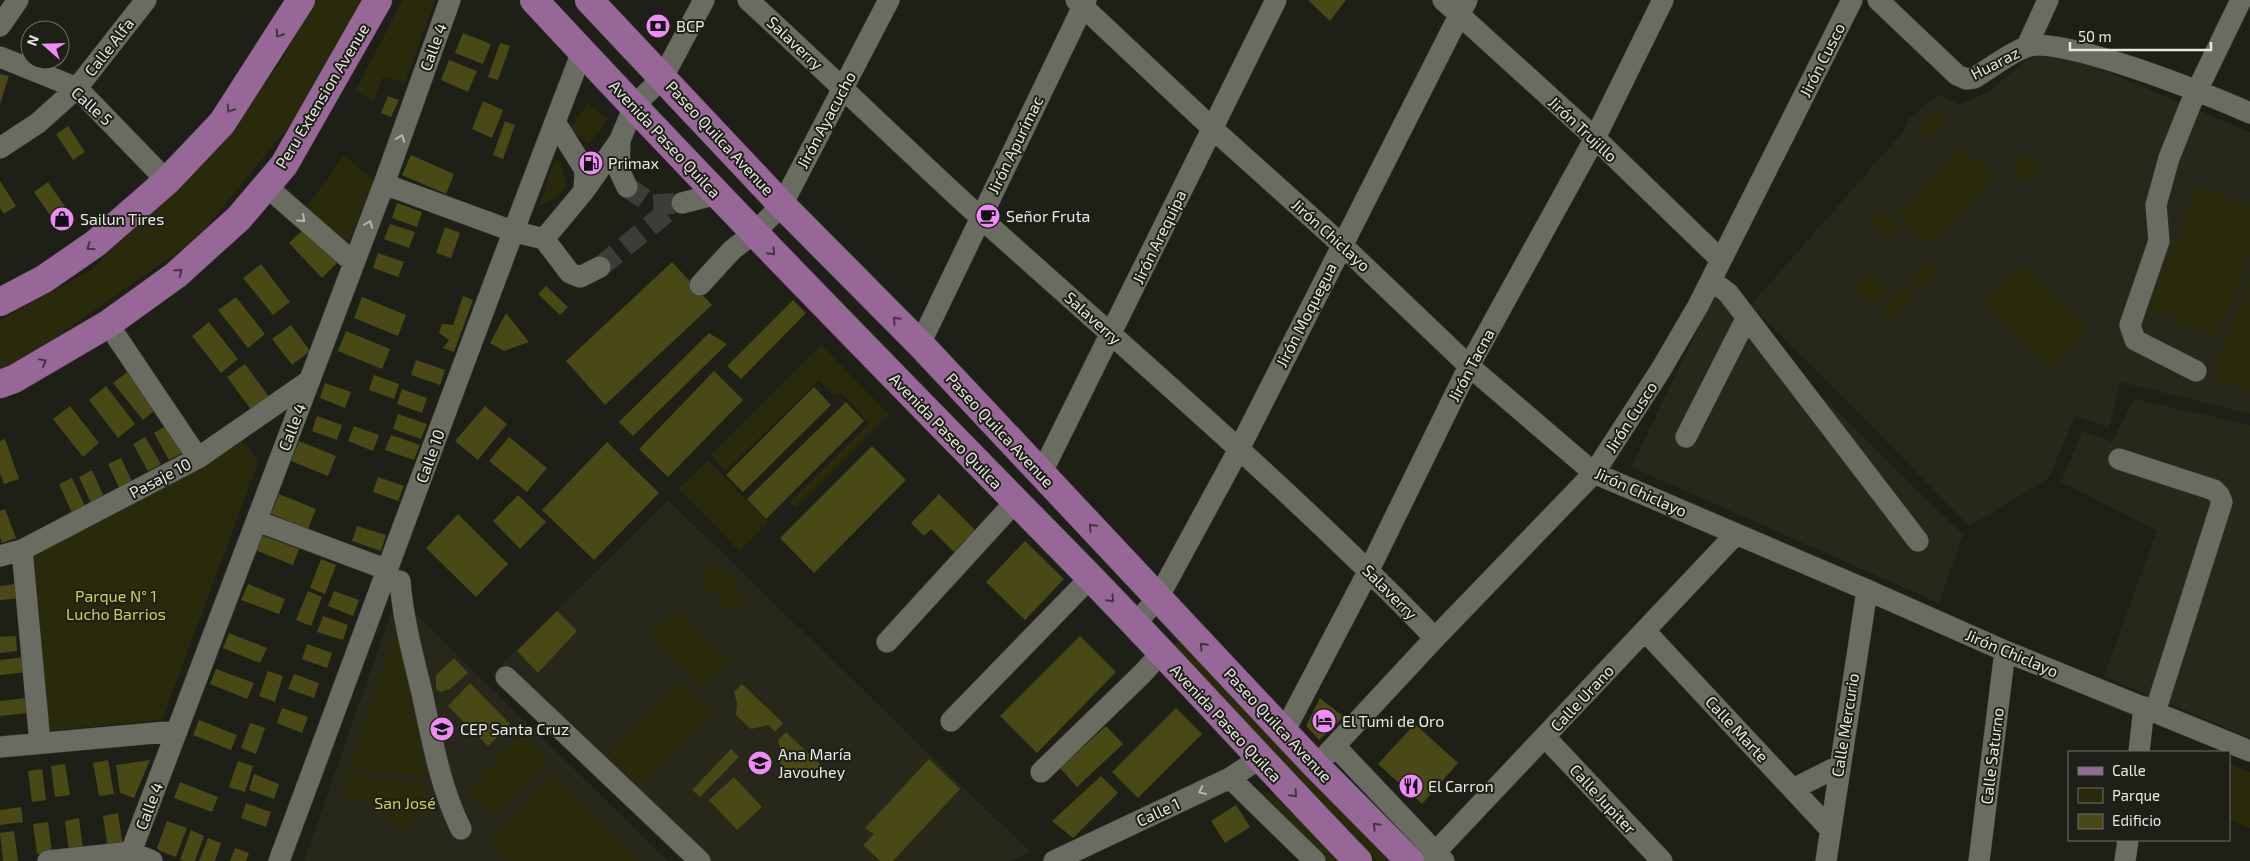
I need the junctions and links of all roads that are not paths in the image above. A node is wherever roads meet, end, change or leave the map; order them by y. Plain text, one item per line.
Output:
1 (18, 0) edge
2 (146, 0) edge
3 (301, 0) edge
4 (378, 0) edge
5 (450, 0) edge
6 (534, 0) edge
7 (589, 0) edge
8 (704, 0) edge
9 (748, 0) edge
10 (889, 0) edge
11 (1276, 0) edge
12 (1443, 0) edge
13 (1663, 0) edge
14 (1852, 0) edge
15 (1878, 0) edge
16 (2048, 0) edge
17 (2241, 0) edge
18 (1082, 2) edge
19 (1463, 8) edge
20 (0, 26) edge
21 (2027, 46) junction
22 (582, 52) junction
23 (0, 57) edge
24 (663, 77) junction
25 (843, 87) junction
26 (77, 88) junction
27 (2197, 90) junction
28 (634, 106) junction
29 (2250, 113) edge
30 (555, 122) junction
31 (1213, 129) junction
32 (1594, 138) junction
33 (620, 140) junction
34 (0, 148) edge
35 (167, 180) junction
36 (384, 184) junction
37 (266, 186) junction
38 (628, 187) tunnel mouth
39 (584, 190) junction
40 (717, 194) junction
41 (682, 203) tunnel mouth
42 (782, 205) junction
43 (980, 217) junction
44 (512, 231) junction
45 (754, 233) junction
46 (544, 239) junction
47 (1342, 244) junction
48 (1721, 260) junction
49 (354, 263) junction
50 (600, 267) tunnel mouth
51 (1711, 280) junction
52 (700, 285) dead end
53 (0, 302) edge
54 (1746, 319) junction
55 (108, 324) junction
56 (1111, 334) junction
57 (920, 344) junction
58 (1469, 366) junction
59 (2196, 371) dead end
60 (310, 381) junction
61 (0, 384) edge
62 (1686, 437) dead end
63 (1238, 449) junction
64 (198, 458) junction
65 (2119, 459) dead end
66 (1594, 473) junction
67 (1041, 474) junction
68 (1015, 502) junction
69 (256, 521) junction
70 (1736, 534) junction
71 (1918, 542) dead end
72 (22, 550) junction
73 (0, 556) edge
74 (1369, 570) junction
75 (394, 575) junction
76 (1090, 578) junction
77 (1867, 590) junction
78 (1158, 598) junction
79 (1135, 624) junction
80 (1645, 631) junction
81 (1435, 638) junction
82 (887, 642) dead end
83 (2005, 652) junction
84 (1161, 654) junction
85 (506, 677) dead end
86 (2149, 710) junction
87 (951, 721) dead end
88 (177, 731) junction
89 (1284, 732) junction
90 (1545, 737) junction
91 (40, 743) junction
92 (1335, 746) junction
93 (0, 747) edge
94 (2139, 751) edge
95 (2250, 751) edge
96 (1259, 759) junction
97 (1316, 766) junction
98 (1839, 766) junction
99 (1041, 772) dead end
100 (1230, 778) junction
101 (1793, 789) junction
102 (1830, 828) junction
103 (461, 829) dead end
104 (2128, 841) edge
105 (131, 852) junction
106 (1436, 858) edge
107 (75, 860) edge
108 (48, 861) edge
109 (152, 861) edge
110 (279, 861) edge
111 (700, 861) edge
112 (1054, 861) edge
113 (1315, 861) edge
114 (1358, 861) edge
115 (1410, 861) edge
116 (1662, 861) edge
117 (1826, 861) edge
118 (1979, 861) edge
119 (2125, 861) edge

1 - 20 street
2 - 26 street, Calle Alfa
3 -> 35 main road
4 - 37 main road, Peru Extension Avenue
36 -> 5 street, Calle 4
6 - 22 main road, Avenida Paseo Quilca
7 - 24 main road, Paseo Quilca Avenue
8 - 24 street
9 - 25 street, Salaverry
10 - 25 street, Jirón Ayacucho
11 - 31 street, Jirón Arequipa
12 - 19 street, Jirón Trujillo
13 - 32 street, Jirón Tacna
14 - 48 street, Jirón Cusco
15 - 21 street, Huaraz
16 - 21 street
17 - 27 street
18 - 31 street, Jirón Chiclayo
18 - 43 street, Jirón Apurímac
19 - 32 street, Jirón Trujillo
19 - 47 street, Jirón Moquegua
21 - 27 street, Huaraz
22 - 28 main road, Avenida Paseo Quilca
22 - 30 street, Calle 10
23 - 26 street, Calle 5
24 - 28 street
24 - 42 main road, Paseo Quilca Avenue
25 - 42 street, Jirón Ayacucho
25 - 43 street, Salaverry
26 - 34 street, Calle Alfa
26 - 35 street, Calle 5
27 - 29 street, Huaraz
27 - 59 street
28 - 33 street
28 - 40 main road, Avenida Paseo Quilca
30 - 39 street
30 - 44 street, Calle 10
31 - 47 street, Jirón Chiclayo
31 - 56 street, Jirón Arequipa
32 - 48 street, Jirón Trujillo
32 - 58 street, Jirón Tacna
33 - 38 street
33 - 39 street
35 -> 53 main road
36 - 44 street
49 -> 36 street, Calle 4
37 -> 49 street
55 -> 37 main road, Peru Extension Avenue
39 - 46 street
40 - 41 street
40 - 45 main road, Avenida Paseo Quilca
42 - 45 street, Jirón Ayacucho
57 -> 42 main road, Paseo Quilca Avenue
43 - 56 street, Salaverry
43 - 57 street, Jirón Apurímac
44 - 46 street
44 - 75 street, Calle 10
45 - 52 street, Jirón Ayacucho
45 -> 68 main road, Avenida Paseo Quilca
46 - 50 street
47 - 58 street, Jirón Chiclayo
47 - 63 street, Jirón Moquegua
48 - 51 street, Jirón Cusco
49 - 60 street, Calle 4
51 - 54 street
51 - 66 street, Jirón Cusco
54 - 62 street
54 - 71 street
61 -> 55 main road, Peru Extension Avenue
55 - 64 street
56 - 63 street, Salaverry
56 - 67 street, Jirón Arequipa
57 - 67 main road, Paseo Quilca Avenue
58 - 66 street, Jirón Chiclayo
58 - 74 street, Jirón Tacna
60 - 64 street, Pasaje 10
60 - 69 street, Calle 4
63 - 74 street, Salaverry
63 - 78 street, Jirón Moquegua
64 - 72 street, Pasaje 10
65 - 86 street
66 - 70 street, Jirón Chiclayo
66 - 81 street, Jirón Cusco
78 -> 67 main road, Paseo Quilca Avenue
68 - 76 main road, Avenida Paseo Quilca
68 - 82 street
69 - 75 street
69 - 88 street, Calle 4
70 - 77 street, Jirón Chiclayo
70 - 80 street, Calle Urano
72 - 73 street, Pasaje 10
72 - 91 street
74 - 81 street, Salaverry
74 - 89 street, Jirón Tacna
75 - 103 street
75 - 110 street, Calle 10
76 -> 79 main road, Avenida Paseo Quilca
76 - 87 street
77 - 83 street, Jirón Chiclayo
77 - 98 street, Calle Mercurio
78 - 79 street, Jirón Moquegua
89 -> 78 main road, Paseo Quilca Avenue
79 - 84 main road, Avenida Paseo Quilca
80 - 90 street, Calle Urano
80 - 101 street, Calle Marte
81 - 92 street, Jirón Cusco
83 - 86 street, Jirón Chiclayo
83 - 118 street, Calle Saturno
84 - 96 main road, Avenida Paseo Quilca
84 - 99 street
85 - 111 street
86 - 94 street
86 - 95 street, Jirón Chiclayo
88 - 91 street
88 - 105 street, Calle 4
89 - 97 main road, Paseo Quilca Avenue
90 - 106 street, Calle Urano
90 - 116 street, Calle Jupiter
91 - 93 street
92 - 97 street, Jirón Cusco
92 - 106 street
96 - 100 street, Calle 1
96 -> 114 main road, Avenida Paseo Quilca
115 -> 97 main road, Paseo Quilca Avenue
98 - 101 street
98 - 102 street, Calle Mercurio
100 -> 112 street, Calle 1
100 - 113 street, Avenida Paseo Quilca
101 - 102 street, Calle Marte
102 - 117 street, Calle Mercurio
104 - 119 street
105 - 107 street
105 - 109 street
107 - 108 street

